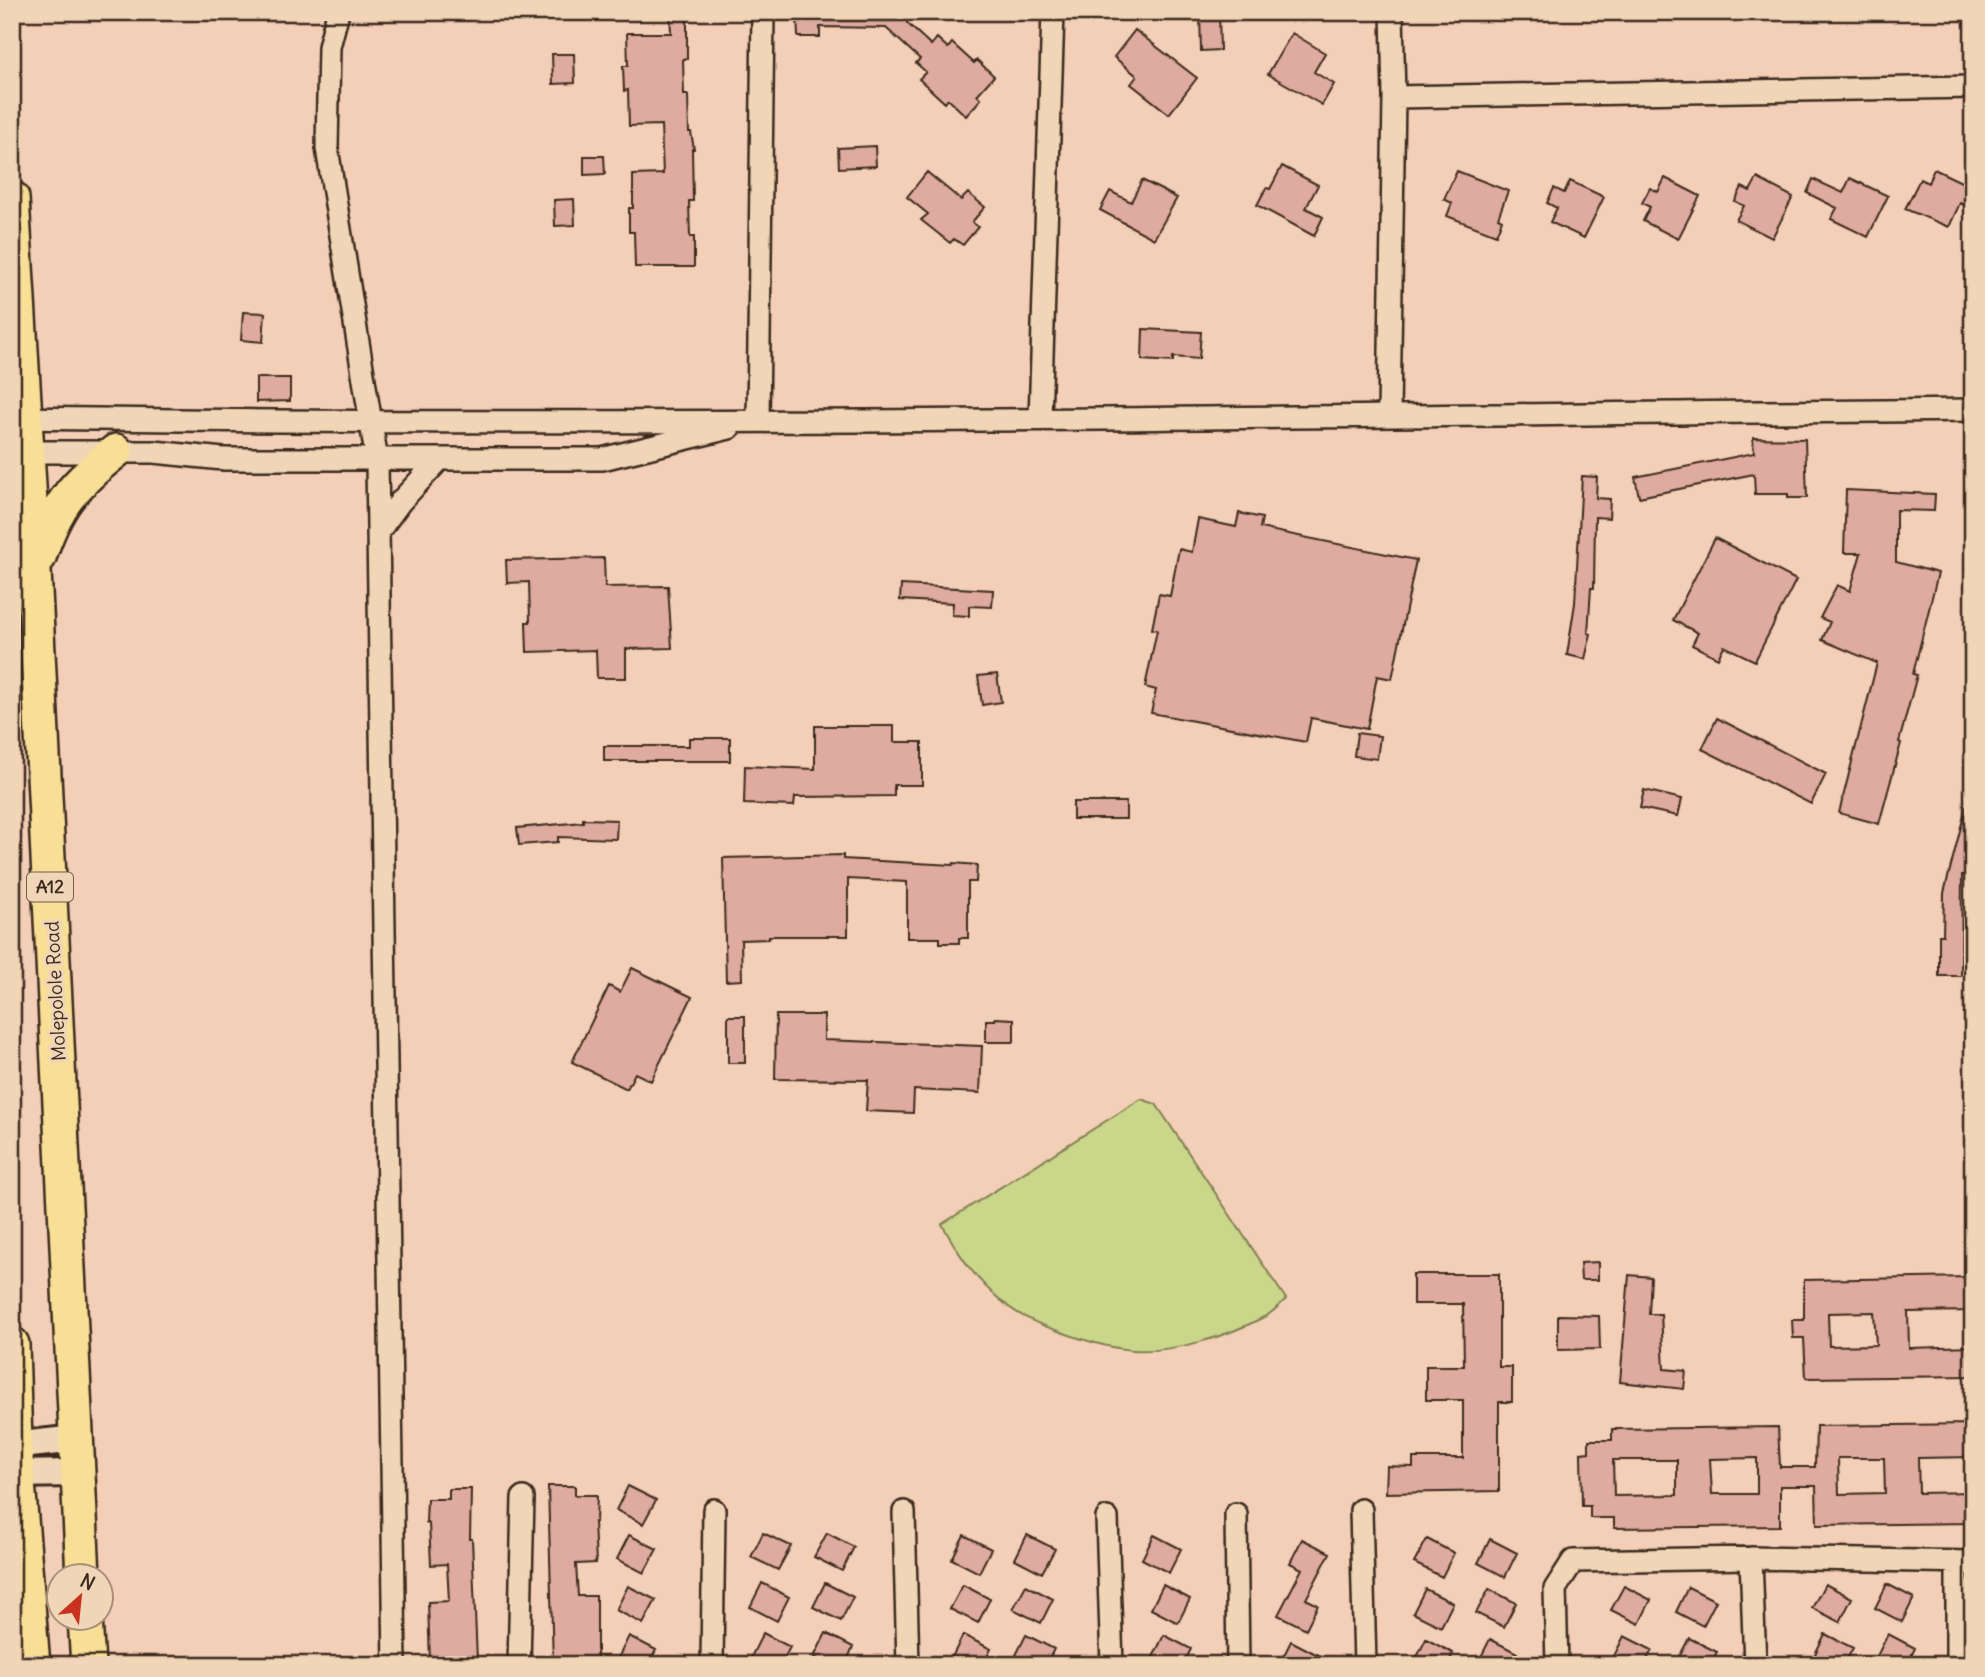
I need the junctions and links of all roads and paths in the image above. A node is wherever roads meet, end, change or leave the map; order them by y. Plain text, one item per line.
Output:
1 (338, 12) edge
2 (763, 12) edge
3 (1053, 12) edge
4 (1392, 12) edge
5 (1973, 87) edge
6 (1395, 97) junction
7 (12, 198) edge
8 (1973, 410) edge
9 (1390, 415) junction
10 (19, 418) edge
11 (151, 419) junction
12 (1040, 419) junction
13 (370, 421) junction
14 (758, 421) junction
15 (116, 451) junction
16 (20, 452) edge
17 (154, 452) junction
18 (439, 460) junction
19 (377, 461) junction
20 (378, 532) junction
21 (34, 570) junction
22 (12, 1344) edge
23 (12, 1353) edge
24 (76, 1439) junction
25 (14, 1460) edge
26 (78, 1473) junction
27 (523, 1498) dead end
28 (714, 1510) dead end
29 (1361, 1510) dead end
30 (904, 1512) dead end
31 (1236, 1514) dead end
32 (1107, 1518) dead end
33 (1751, 1558) junction
34 (82, 1562) edge
35 (1965, 1562) edge
36 (12, 1616) edge
37 (86, 1632) edge
38 (32, 1665) edge
39 (88, 1665) edge
40 (395, 1665) edge
41 (519, 1665) edge
42 (712, 1665) edge
43 (908, 1665) edge
44 (1112, 1665) edge
45 (1238, 1665) edge
46 (1365, 1665) edge
47 (1557, 1665) edge
48 (1755, 1665) edge
49 (1957, 1665) edge

1 - 13 street
2 - 14 street
3 - 12 street
4 - 6 street
5 - 6 street
6 - 9 street
7 - 10 main road, Molepolole Road / A12
8 - 9 street
9 - 12 street
10 - 11 street
10 - 16 main road, Molepolole Road / A12
11 - 13 street
11 - 17 street
12 - 14 street
13 - 14 street
13 - 19 street
14 - 18 street
15 - 16 street
15 - 17 street
15 - 21 main road
16 - 21 main road, Molepolole Road / A12
17 - 19 street
18 - 19 street
18 - 20 street
19 - 20 street
20 - 40 street
21 - 24 main road, Molepolole Road / A12
22 - 23 main road
23 - 25 main road
24 - 25 street
24 - 26 main road, Molepolole Road / A12
25 - 26 street
25 - 38 main road
26 - 34 main road, Molepolole Road / A12
27 - 41 street
28 - 42 street
29 - 46 street
30 - 43 street
31 - 45 street
32 - 44 street
33 - 35 street
33 - 47 street
33 - 48 street
35 - 49 street
36 - 38 main road
37 - 39 main road

